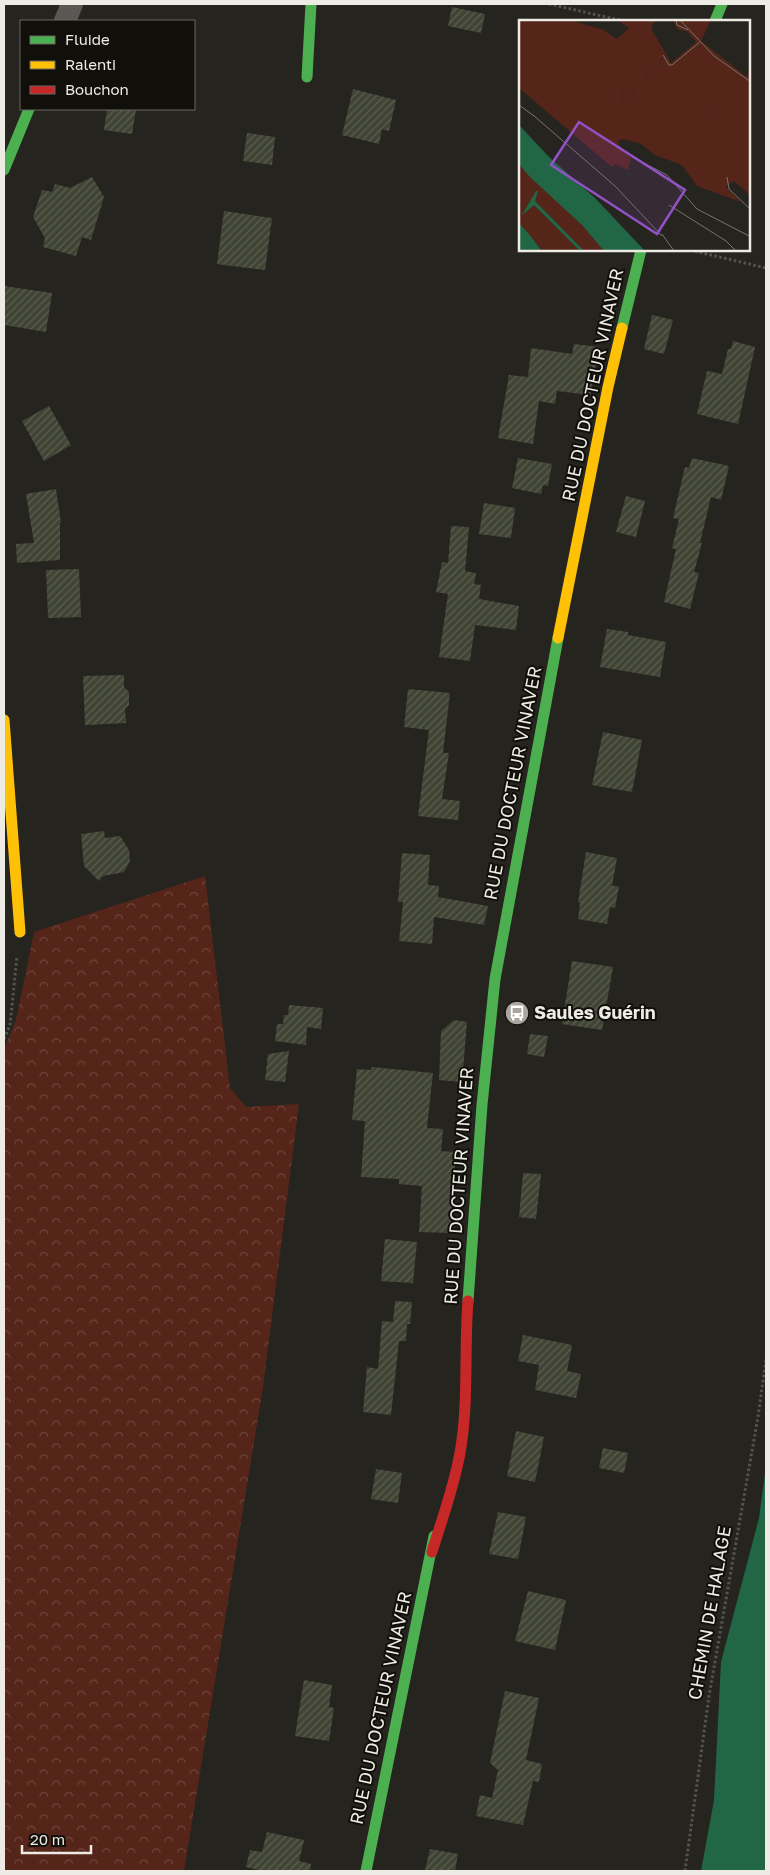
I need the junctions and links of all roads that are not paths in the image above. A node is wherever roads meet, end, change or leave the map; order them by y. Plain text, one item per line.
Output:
1 (72, 4) edge
2 (311, 4) edge
3 (722, 4) edge
4 (64, 20) edge
5 (715, 20) edge
6 (308, 77) dead end
7 (29, 110) edge
8 (4, 170) edge
9 (641, 251) edge
10 (4, 720) edge
11 (20, 932) road end
12 (466, 1329) junction
13 (454, 1390) dead end
14 (441, 1484) dead end
15 (432, 1552) junction
16 (366, 1871) edge

1 - 4 street
2 - 6 main road
3 - 5 main road
7 - 8 main road
9 - 12 main road, RUE DU DOCTEUR VINAVER
10 - 11 main road
12 - 13 main road, RUE DU DOCTEUR VINAVER
12 - 15 main road, RUE DU DOCTEUR VINAVER
14 - 15 main road, RUE DU DOCTEUR VINAVER
15 - 16 main road, RUE DU DOCTEUR VINAVER

